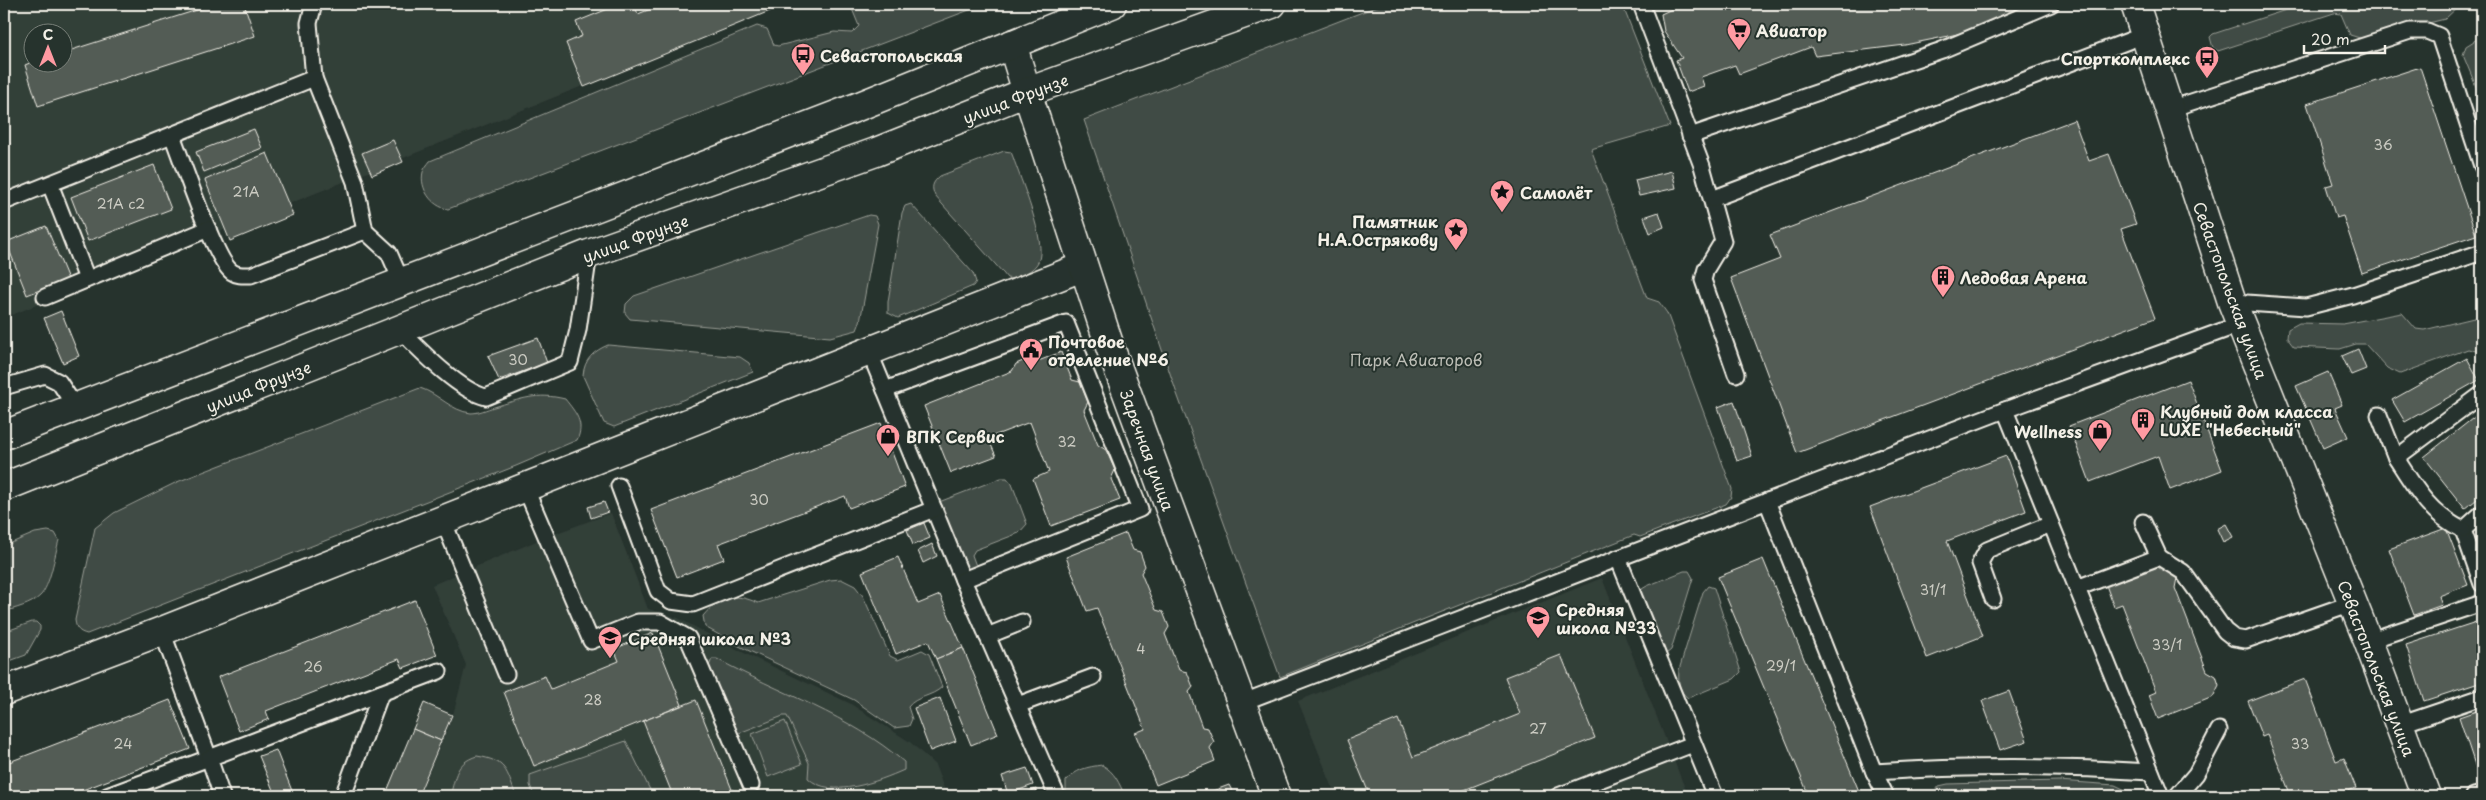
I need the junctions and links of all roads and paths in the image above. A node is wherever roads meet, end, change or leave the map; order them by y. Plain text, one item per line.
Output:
1 (314, 4) edge
2 (1112, 4) edge
3 (1272, 4) edge
4 (1641, 4) edge
5 (2051, 4) edge
6 (2135, 4) edge
7 (2144, 35) junction
8 (1012, 44) junction
9 (314, 78) junction
10 (1027, 92) junction
11 (2170, 109) junction
12 (172, 135) junction
13 (1690, 136) junction
14 (2482, 166) edge
15 (50, 184) junction
16 (1712, 198) junction
17 (4, 202) edge
18 (208, 229) junction
19 (365, 231) junction
20 (2482, 252) edge
21 (589, 254) junction
22 (1082, 267) junction
23 (87, 279) junction
24 (402, 283) junction
25 (45, 297) dead end
26 (2236, 313) junction
27 (399, 330) junction
28 (869, 351) junction
29 (1736, 374) dead end
30 (4, 387) edge
31 (885, 390) junction
32 (2482, 394) edge
33 (76, 408) junction
34 (2005, 410) junction
35 (2379, 415) dead end
36 (4, 435) edge
37 (2396, 458) junction
38 (619, 486) dead end
39 (4, 487) edge
40 (524, 487) junction
41 (1767, 501) junction
42 (934, 509) junction
43 (2482, 513) edge
44 (442, 520) junction
45 (2143, 522) dead end
46 (2051, 524) junction
47 (2463, 530) junction
48 (2159, 557) junction
49 (1618, 558) junction
50 (963, 580) junction
51 (2482, 584) edge
52 (2077, 588) junction
53 (1993, 599) dead end
54 (2482, 603) edge
55 (2352, 604) junction
56 (1022, 622) dead end
57 (162, 632) junction
58 (987, 636) junction
59 (2368, 641) junction
60 (439, 671) dead end
61 (506, 674) dead end
62 (1093, 678) dead end
63 (4, 691) edge
64 (381, 693) junction
65 (2482, 697) edge
66 (1241, 703) junction
67 (1018, 706) junction
68 (2399, 725) junction
69 (2219, 730) dead end
70 (1693, 744) junction
71 (209, 758) junction
72 (1874, 772) junction
73 (2151, 772) junction
74 (751, 785) dead end
75 (2482, 794) edge
76 (107, 796) edge
77 (222, 796) edge
78 (343, 796) edge
79 (1057, 796) edge
80 (1276, 796) edge
81 (1558, 796) edge
82 (1715, 796) edge
83 (1886, 796) edge
84 (2161, 796) edge
85 (2178, 796) edge
86 (2426, 796) edge
87 (2474, 796) edge

1 - 9 lane
2 - 8 main road
3 - 10 main road, улица Фрунзе
4 - 13 lane
5 - 13 lane
6 - 7 main road, Севастопольская улица
7 - 11 main road, Севастопольская улица
7 - 16 lane
8 - 10 main road, Заречная улица
8 - 24 main road
9 - 12 lane
9 - 19 lane
10 - 21 main road, улица Фрунзе
10 - 22 main road, Заречная улица
11 - 14 lane
11 - 26 main road, Севастопольская улица
12 - 15 lane
12 - 18 lane
13 - 16 lane
15 - 17 lane
15 - 23 lane
16 - 29 lane
18 - 19 lane
18 - 23 lane
19 - 24 lane
20 - 26 lane
21 - 27 main road, улица Фрунзе
21 - 27 lane
22 - 28 main road
22 - 66 main road, Заречная улица
23 - 25 lane
24 - 33 main road
26 - 34 lane
26 - 55 main road, Севастопольская улица
27 - 39 main road, улица Фрунзе
28 - 31 lane
28 - 40 main road
30 - 33 lane
31 - 42 lane
31 - 50 lane
32 - 37 lane
33 - 36 main road
34 - 41 lane
34 - 46 lane
35 - 37 lane
37 - 47 lane
38 - 42 lane
40 - 44 main road
40 - 74 lane
41 - 49 lane
41 - 72 lane
42 - 50 lane
43 - 47 lane
44 - 57 main road
44 - 61 lane
45 - 48 lane
46 - 52 lane
46 - 53 lane
47 - 51 lane
48 - 52 lane
48 - 55 lane
49 - 66 lane
49 - 70 lane
50 - 58 lane
52 - 73 lane
54 - 59 lane
55 - 59 main road, Севастопольская улица
56 - 58 lane
57 - 63 main road
57 - 71 lane
58 - 67 lane
59 - 68 main road, Севастопольская улица
60 - 64 lane
62 - 67 lane
64 - 71 lane
64 - 78 lane
65 - 68 lane
66 - 80 main road, Заречная улица
67 - 79 lane
68 - 86 main road, Севастопольская улица
69 - 85 lane
70 - 81 lane
70 - 82 lane
71 - 76 lane
71 - 77 lane
72 - 73 lane
72 - 83 lane
73 - 84 lane
75 - 87 lane

